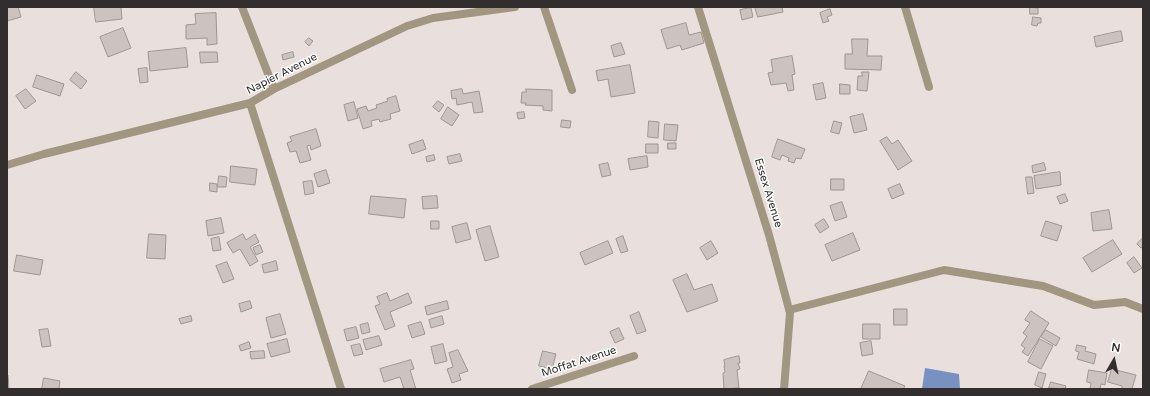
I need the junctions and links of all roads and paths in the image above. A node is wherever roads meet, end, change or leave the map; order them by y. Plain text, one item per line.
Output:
1 (242, 7) edge
2 (515, 7) edge
3 (544, 7) edge
4 (698, 7) edge
5 (905, 7) edge
6 (928, 87) dead end
7 (274, 89) junction
8 (572, 90) dead end
9 (250, 103) junction
10 (7, 165) edge
11 (1143, 309) edge
12 (789, 310) junction
13 (634, 356) dead end
14 (341, 389) edge
15 (532, 389) edge
16 (784, 389) edge

1 - 7 street
2 - 7 street, Napier Avenue
3 - 8 street
4 - 12 street, Essex Avenue
5 - 6 street
7 - 9 street, Napier Avenue
9 - 10 street, Napier Avenue
9 - 14 street
11 - 12 street
12 - 16 street, Essex Avenue
13 - 15 street, Moffat Avenue

